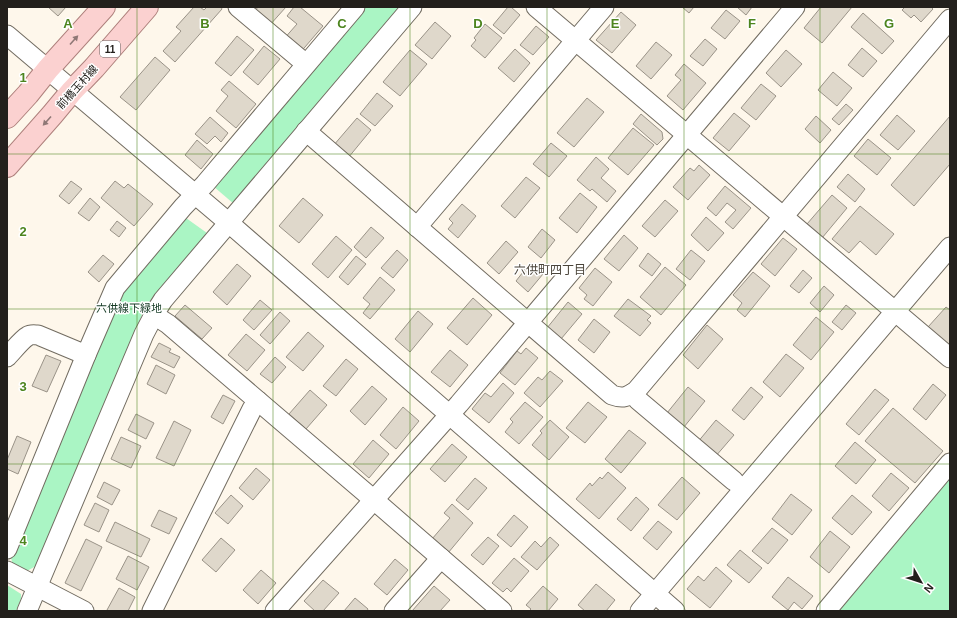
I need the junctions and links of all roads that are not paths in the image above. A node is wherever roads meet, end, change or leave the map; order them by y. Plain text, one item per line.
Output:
1 (104, 7) edge
2 (147, 7) edge
3 (238, 7) edge
4 (355, 7) edge
5 (412, 7) edge
6 (536, 7) edge
7 (604, 7) edge
8 (795, 7) edge
9 (950, 19) edge
10 (7, 35) edge
11 (576, 40) junction
12 (306, 64) junction
13 (48, 69) junction
14 (72, 91) junction
15 (7, 117) edge
16 (306, 131) junction
17 (687, 134) junction
18 (7, 166) edge
19 (195, 195) junction
20 (784, 216) junction
21 (229, 223) junction
22 (417, 227) junction
23 (950, 247) edge
24 (895, 311) junction
25 (154, 315) junction
26 (528, 322) junction
27 (86, 355) junction
28 (7, 358) edge
29 (950, 358) edge
30 (633, 393) junction
31 (258, 401) junction
32 (449, 415) junction
33 (950, 463) edge
34 (734, 481) dead end
35 (374, 500) junction
36 (7, 549) edge
37 (441, 558) junction
38 (7, 571) edge
39 (37, 587) junction
40 (655, 594) junction
41 (27, 611) edge
42 (84, 611) edge
43 (152, 611) edge
44 (276, 611) edge
45 (394, 611) edge
46 (502, 611) edge
47 (640, 611) edge
48 (675, 611) edge
49 (826, 611) edge

13 -> 1 main road
2 - 14 main road, 前橋玉村線 / 11
3 - 12 street
4 - 12 street
5 - 16 street
6 - 11 street
7 - 11 street
8 - 17 street
9 - 20 street
10 - 13 street
11 - 17 street
11 - 22 street
12 - 19 street
13 - 14 street
13 - 15 main road
14 -> 18 main road, 前橋玉村線 / 11
14 - 19 street
16 - 21 street
16 - 22 street
17 - 20 street
17 - 26 street
19 - 21 street
19 - 27 street
20 - 24 street
20 - 30 street
21 - 25 street
21 - 32 street
22 - 26 street
23 - 24 street
24 - 29 street
24 - 40 street
25 - 31 street
25 - 39 street
26 - 30 street
26 - 32 street
27 - 28 street
27 - 36 street
30 - 34 street
31 - 35 street
31 - 43 street
32 - 35 street
32 - 40 street
33 - 49 street
35 - 37 street
35 - 44 street
37 - 45 street
37 - 46 street
38 - 39 street
39 - 41 street
39 - 42 street
40 - 47 street
40 - 48 street

